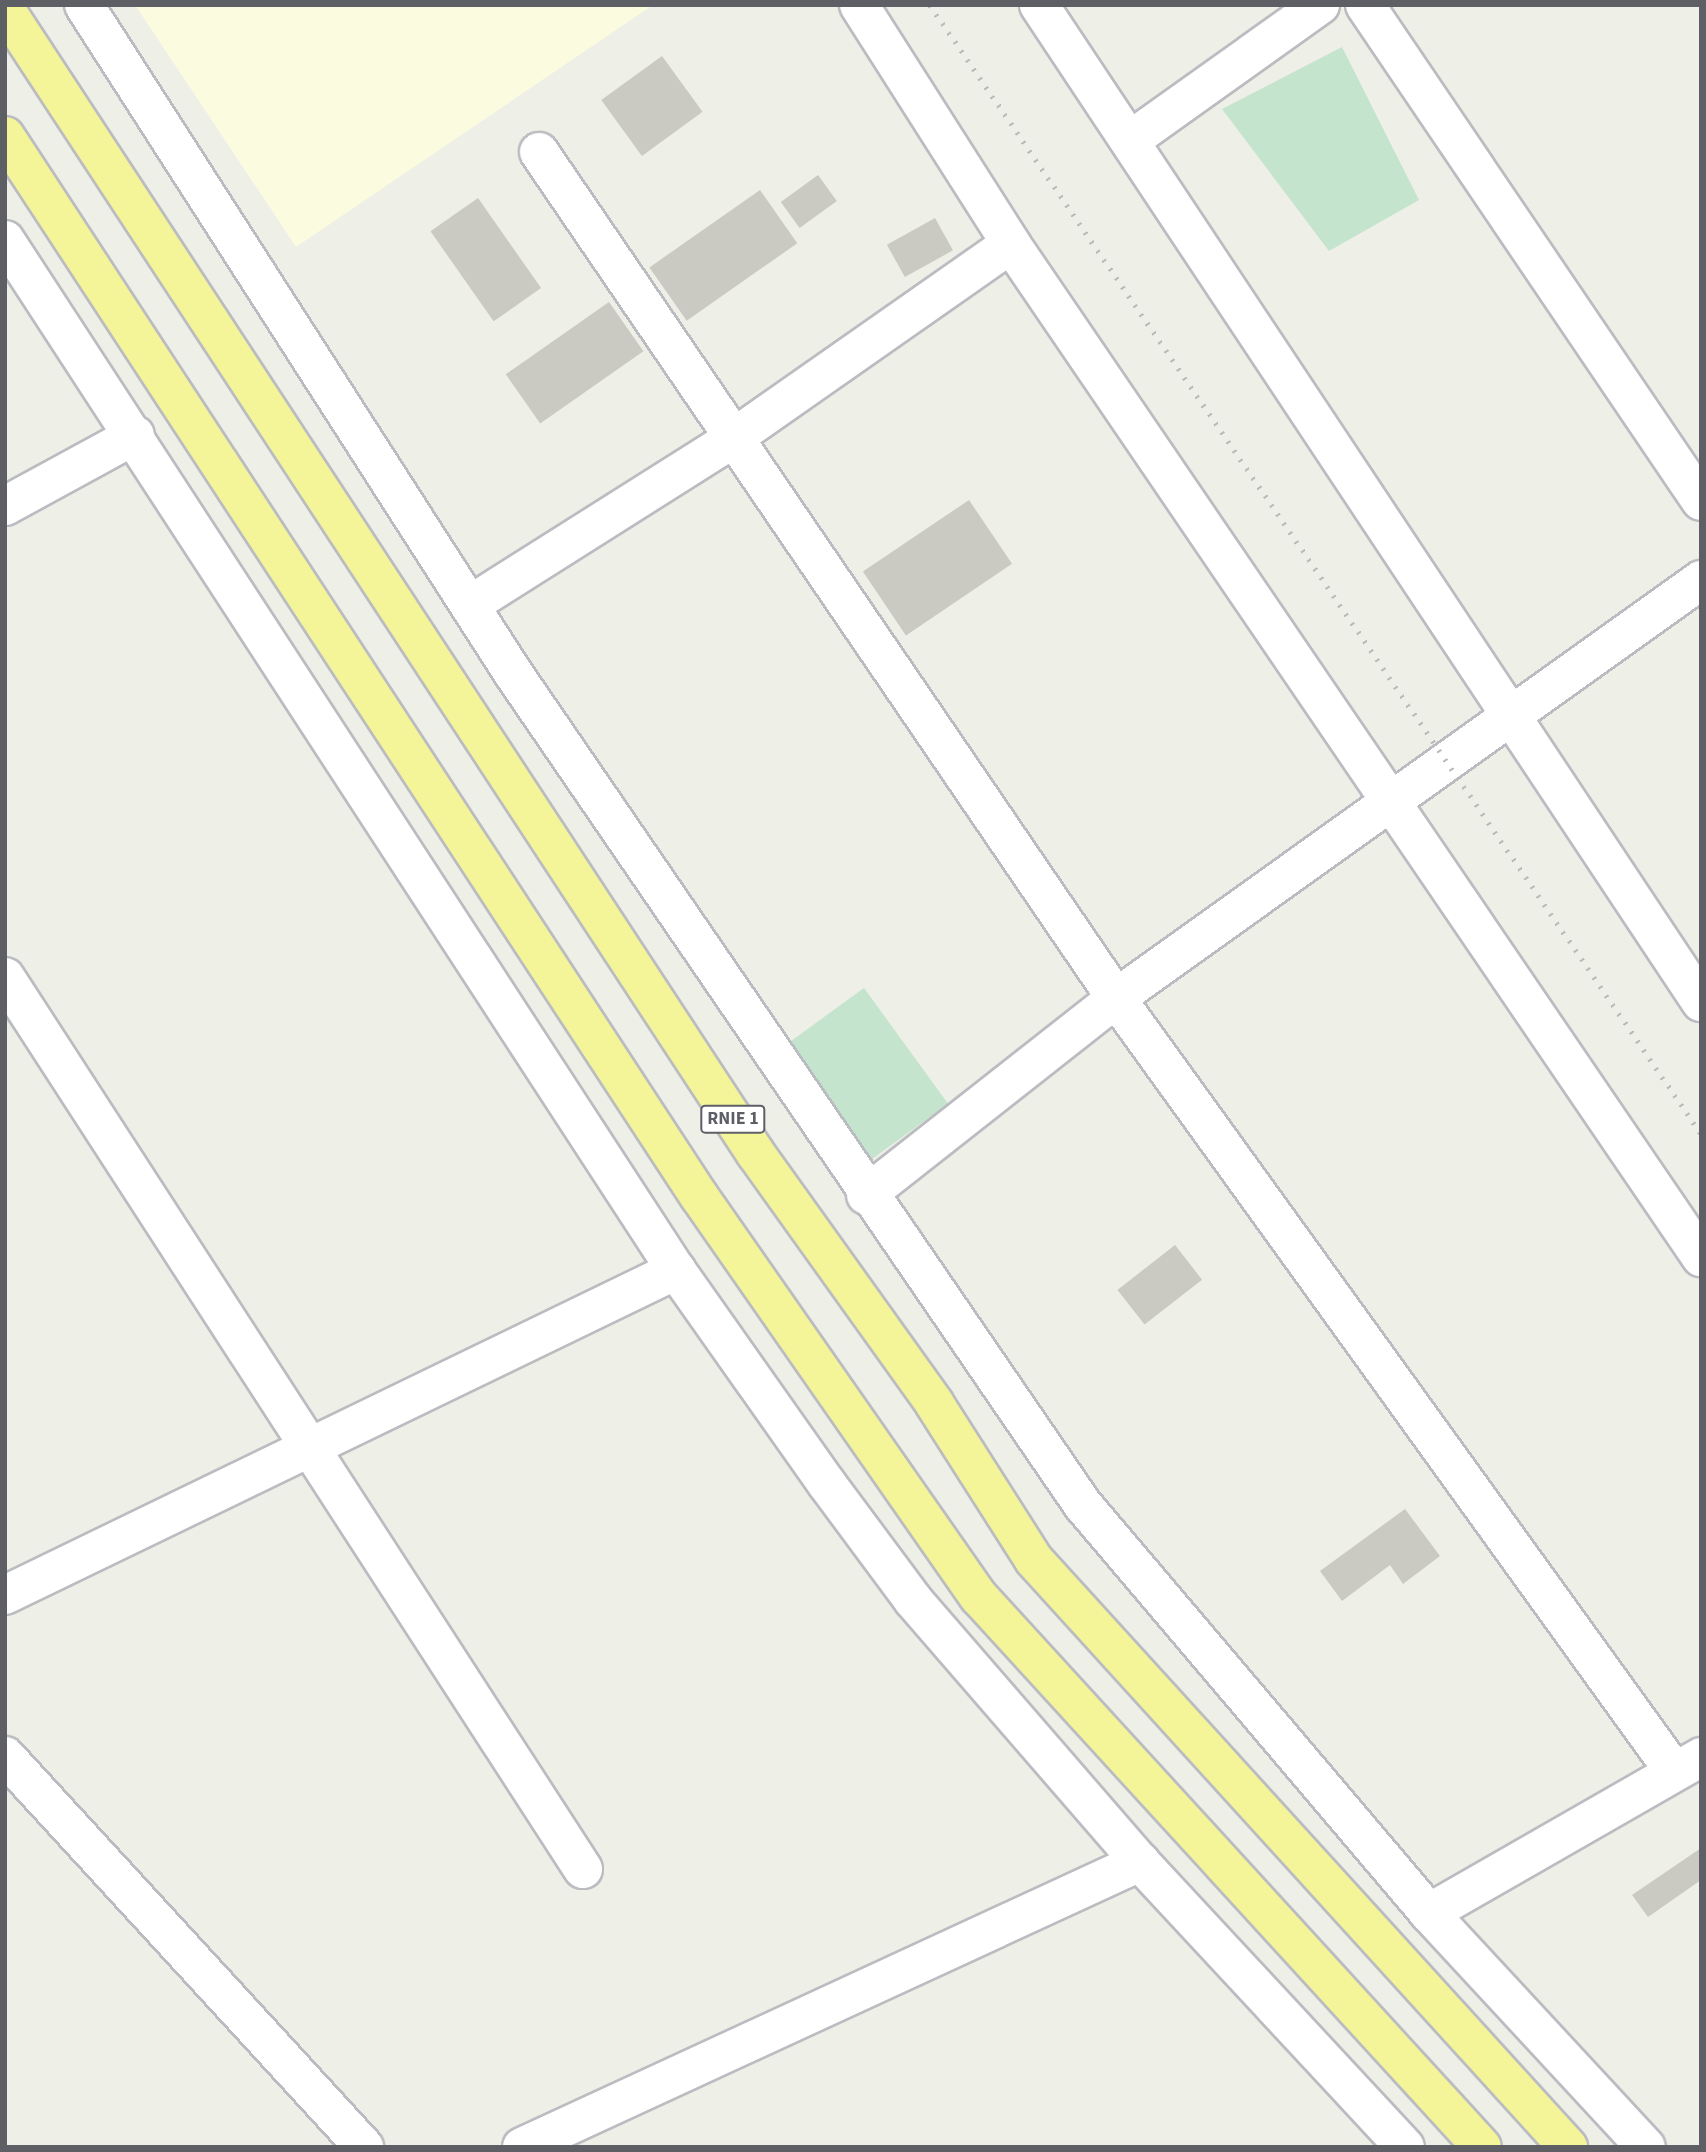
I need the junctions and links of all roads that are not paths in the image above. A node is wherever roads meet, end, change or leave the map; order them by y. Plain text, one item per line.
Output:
1 (84, 5) edge
2 (859, 5) edge
3 (1039, 5) edge
4 (1320, 5) edge
5 (1364, 5) edge
6 (5, 9) edge
7 (5, 136) edge
8 (1132, 139) junction
9 (540, 152) dead end
10 (5, 240) edge
11 (1010, 244) junction
12 (135, 435) junction
13 (732, 439) junction
14 (1701, 501) edge
15 (5, 506) edge
16 (1701, 580) edge
17 (473, 603) junction
18 (1509, 715) junction
19 (1392, 798) junction
20 (5, 977) edge
21 (1116, 998) junction
22 (1701, 1002) edge
23 (866, 1195) junction
24 (1701, 1257) edge
25 (676, 1270) junction
26 (309, 1449) junction
27 (5, 1595) edge
28 (5, 1756) edge
29 (1688, 1764) edge
30 (1139, 1862) junction
31 (583, 1869) dead end
32 (1429, 1913) junction
33 (364, 2147) edge
34 (522, 2147) edge
35 (1405, 2147) edge
36 (1482, 2147) edge
37 (1568, 2147) edge
38 (1646, 2147) edge

1 - 17 street
2 - 11 street
3 - 8 street
4 - 8 street
5 - 14 street
6 - 37 highway, RNIE 1
7 - 36 highway
8 - 18 street
9 - 13 street
10 - 12 street
11 - 13 street
11 - 19 street
12 - 15 street
12 - 25 street
13 - 17 street
13 - 21 street
16 - 18 street
17 - 23 street
18 - 19 street
18 - 22 street
19 - 21 street
19 - 24 street
20 - 26 street
21 - 23 street
21 - 29 street
23 - 32 street
25 - 26 street
25 - 30 street
26 - 27 street
26 - 31 street
28 - 33 street
29 - 32 street
30 - 34 street
30 - 35 street
32 - 38 street

